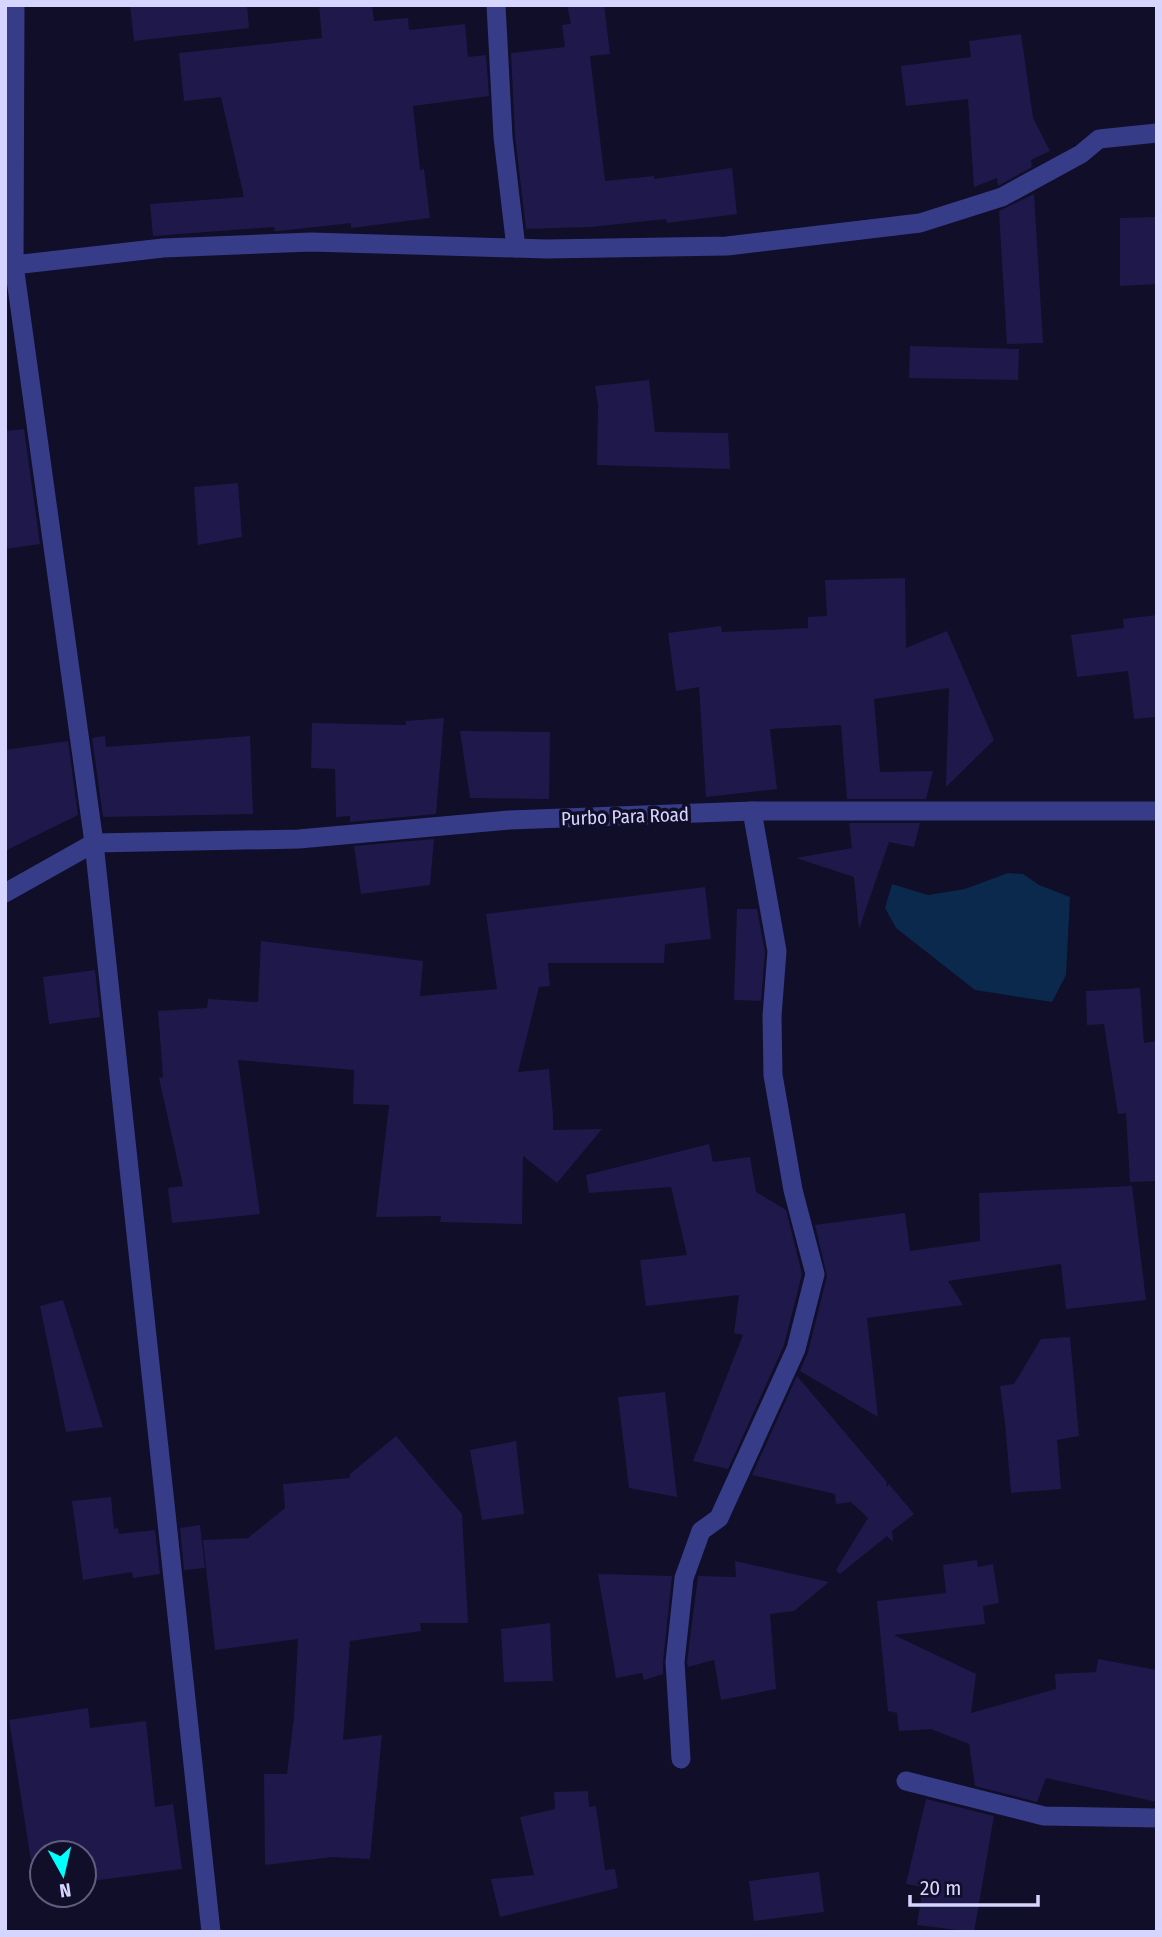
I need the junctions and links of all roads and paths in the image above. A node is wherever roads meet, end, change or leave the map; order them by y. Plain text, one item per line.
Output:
1 (15, 5) edge
2 (496, 5) edge
3 (1157, 133) edge
4 (516, 248) junction
5 (14, 265) junction
6 (13, 318) edge
7 (752, 811) junction
8 (1157, 811) edge
9 (94, 843) junction
10 (5, 893) edge
11 (681, 1759) dead end
12 (906, 1781) dead end
13 (1157, 1818) edge
14 (211, 1932) edge

1 - 5 street
2 - 4 street
3 - 4 street
4 - 5 street
5 - 6 street
6 - 9 street
7 - 8 street, Purbo Para Road
7 - 9 street, Purbo Para Road
7 - 11 street
9 - 10 street
9 - 14 street
12 - 13 street

